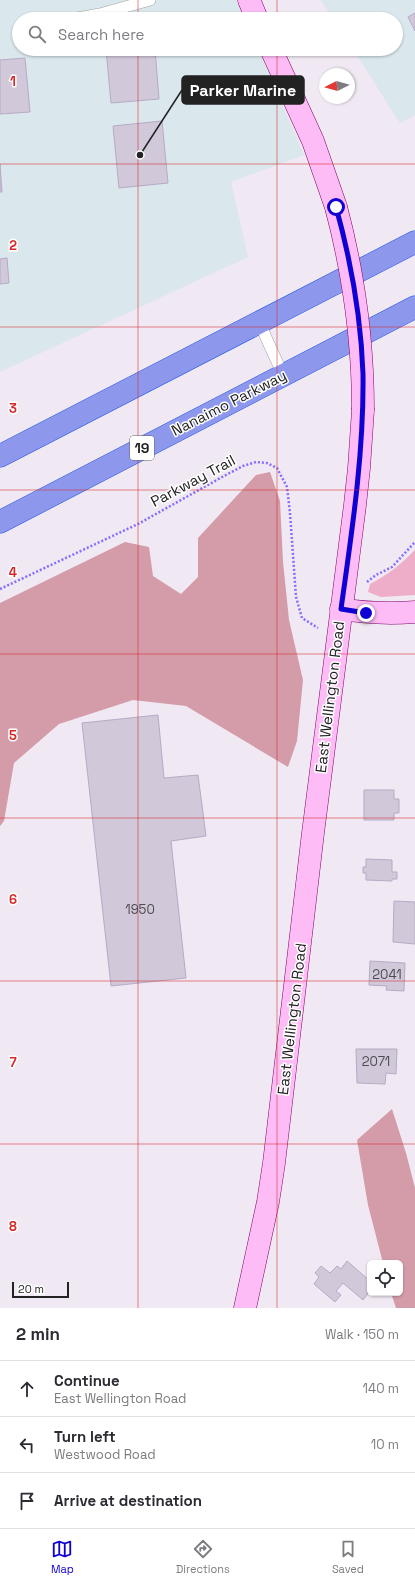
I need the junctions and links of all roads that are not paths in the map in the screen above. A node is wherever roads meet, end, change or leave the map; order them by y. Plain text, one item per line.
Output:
1 (150, 0) edge
2 (249, 0) edge
3 (107, 12) edge
4 (254, 12) edge
5 (274, 56) edge
6 (415, 242) edge
7 (415, 307) edge
8 (259, 322) junction
9 (283, 375) junction
10 (0, 456) edge
11 (0, 522) edge
12 (341, 609) junction
13 (415, 612) edge
14 (245, 1308) edge

1 - 3 lane
2 - 4 street
5 - 12 street, East Wellington Road, bridge
6 - 8 highway
7 - 9 highway, Nanaimo Parkway / 19
8 - 9 lane
8 - 10 highway
9 - 11 highway, Nanaimo Parkway / 19
12 - 13 street
12 - 14 street, East Wellington Road

